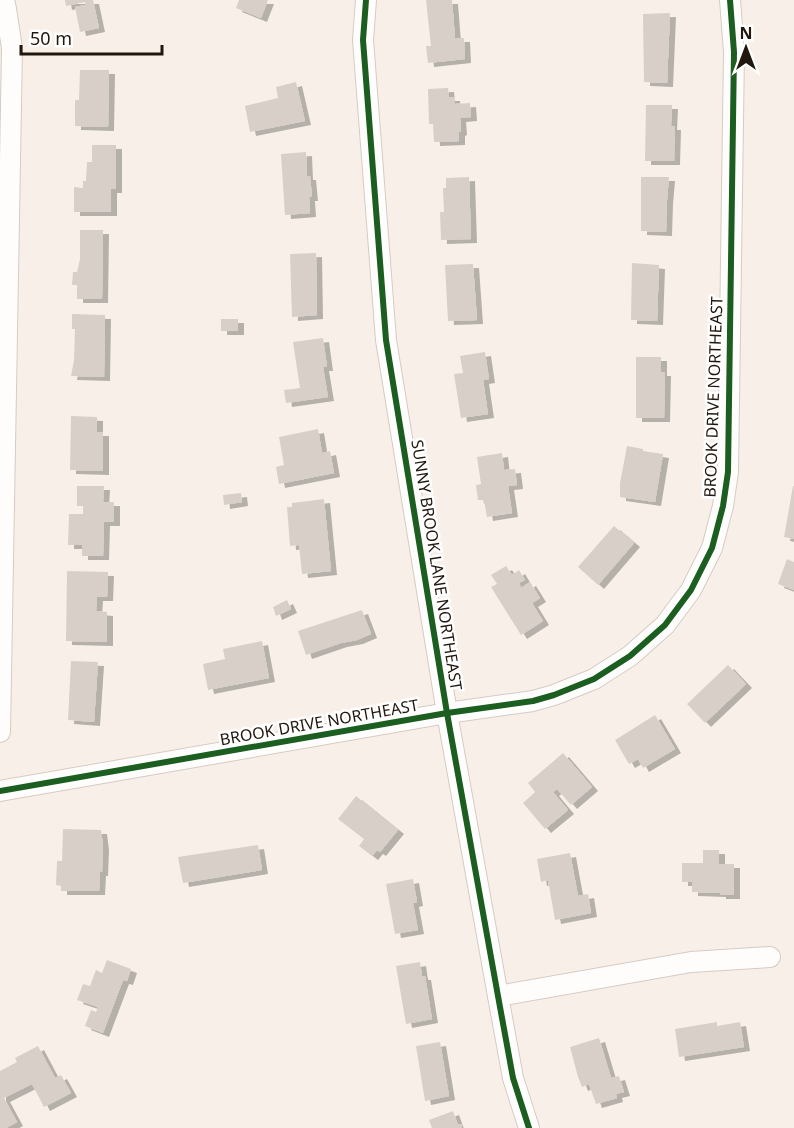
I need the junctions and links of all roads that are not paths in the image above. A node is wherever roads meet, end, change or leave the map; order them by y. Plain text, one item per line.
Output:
1 (4, 0) edge
2 (366, 0) edge
3 (730, 0) edge
4 (5, 211) edge
5 (447, 713) junction
6 (0, 732) edge
7 (0, 791) edge
8 (770, 957) dead end
9 (498, 996) junction
10 (529, 1128) edge

1 - 4 street
2 - 5 street, SUNNY BROOK LANE NORTHEAST
3 - 5 street, BROOK DRIVE NORTHEAST
4 - 6 street
5 - 7 street, BROOK DRIVE NORTHEAST
5 - 9 street, SUNNY BROOK LANE NORTHEAST
8 - 9 street
9 - 10 street, SUNNY BROOK LANE NORTHEAST

